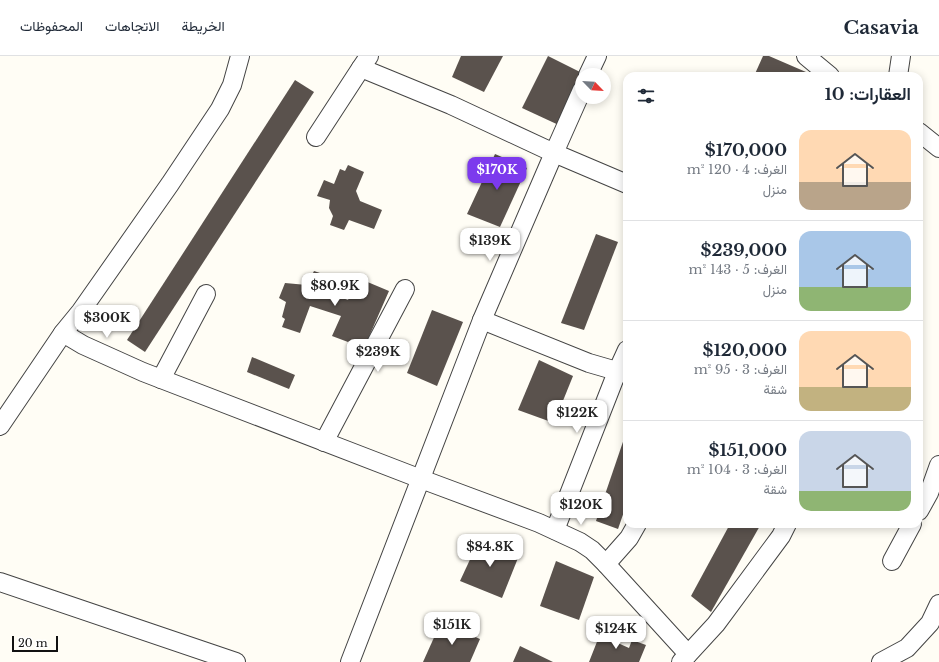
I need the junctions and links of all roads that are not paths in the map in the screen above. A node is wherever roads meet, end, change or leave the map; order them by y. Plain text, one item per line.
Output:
1 (240, 56) edge
2 (597, 56) edge
3 (806, 56) edge
4 (901, 56) edge
5 (365, 62) edge
6 (591, 68) edge
7 (825, 72) edge
8 (899, 72) edge
9 (576, 104) edge
10 (923, 135) edge
11 (316, 137) dead end
12 (939, 148) edge
13 (554, 153) junction
14 (623, 182) edge
15 (405, 289) dead end
16 (206, 294) dead end
17 (482, 320) junction
18 (63, 333) junction
19 (622, 373) edge
20 (161, 379) junction
21 (0, 426) edge
22 (324, 442) junction
23 (939, 465) edge
24 (420, 479) junction
25 (929, 493) edge
26 (923, 504) edge
27 (635, 528) edge
28 (785, 528) edge
29 (910, 528) edge
30 (555, 530) junction
31 (892, 561) dead end
32 (606, 564) junction
33 (0, 582) edge
34 (939, 604) edge
35 (685, 658) edge
36 (236, 662) edge
37 (350, 662) edge
38 (881, 662) edge

1 - 18 street
2 - 6 street
3 - 7 street
4 - 8 street
5 - 11 street
5 - 13 street
9 - 13 street
10 - 12 street
13 - 14 street
13 - 17 street
15 - 22 street
16 - 20 street
17 - 19 street
17 - 24 street
18 - 20 street
18 - 21 street
19 - 30 street
20 - 22 street
22 - 24 street
23 - 25 street
24 - 30 street
24 - 37 street
25 - 26 street
27 - 32 street
28 - 35 street
29 - 31 street
30 - 32 street
32 - 35 street
33 - 36 street
34 - 38 street

